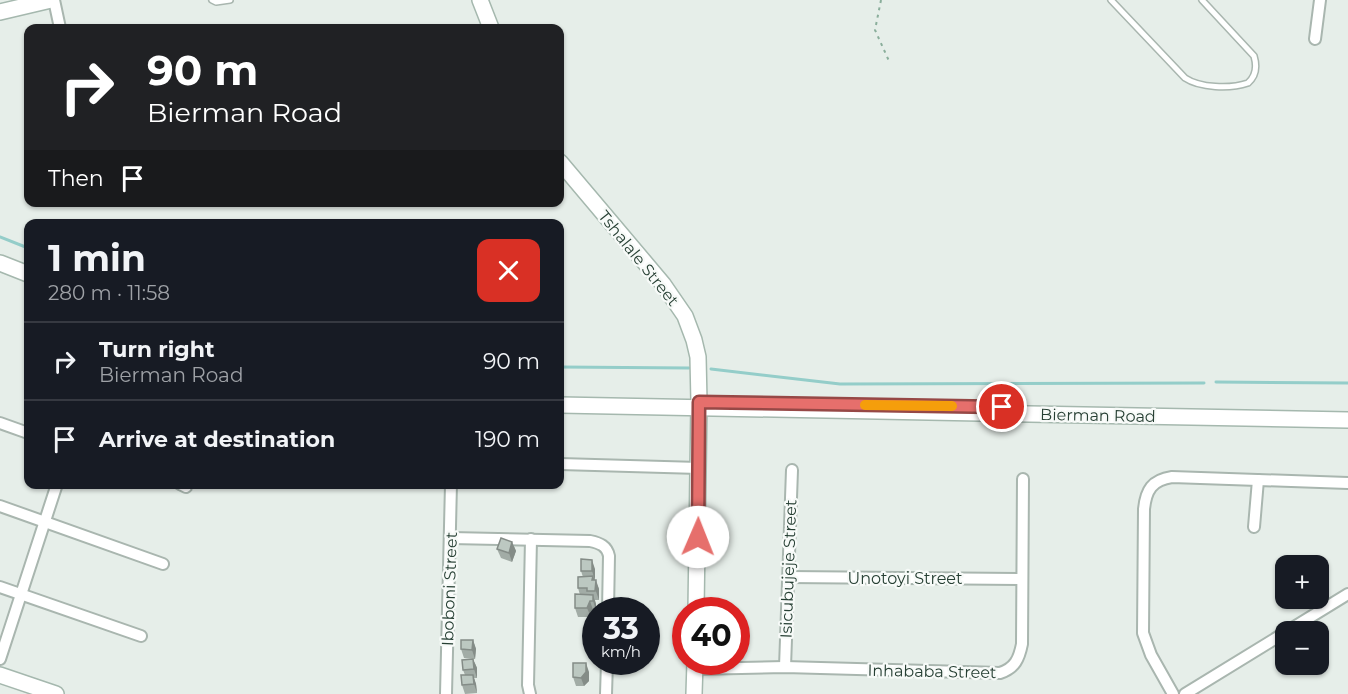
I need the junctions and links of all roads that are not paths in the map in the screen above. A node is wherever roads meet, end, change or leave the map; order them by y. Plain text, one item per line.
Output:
1 (53, 0) edge
2 (212, 0) edge
3 (230, 0) edge
4 (480, 0) edge
5 (1111, 0) edge
6 (1202, 0) edge
7 (1320, 0) edge
8 (0, 12) edge
9 (59, 24) edge
10 (489, 24) edge
11 (1315, 39) dead end
12 (564, 167) edge
13 (0, 263) edge
14 (0, 269) edge
15 (24, 272) edge
16 (24, 278) edge
17 (564, 399) edge
18 (699, 404) junction
19 (564, 405) edge
20 (1348, 413) edge
21 (1348, 420) edge
22 (0, 423) edge
23 (24, 432) edge
24 (564, 464) edge
25 (699, 468) junction
26 (792, 470) dead end
27 (1023, 479) dead end
28 (1258, 480) junction
29 (1348, 483) edge
30 (55, 489) edge
31 (451, 489) edge
32 (0, 506) edge
33 (44, 520) junction
34 (1254, 527) dead end
35 (451, 538) junction
36 (531, 539) junction
37 (163, 564) dead end
38 (788, 578) junction
39 (1022, 579) junction
40 (0, 587) edge
41 (21, 593) junction
42 (1348, 594) edge
43 (608, 597) edge
44 (696, 597) edge
45 (1304, 621) edge
46 (141, 636) dead end
47 (1275, 639) edge
48 (0, 659) edge
49 (750, 667) edge
50 (785, 668) junction
51 (0, 675) edge
52 (607, 675) edge
53 (695, 675) edge
54 (49, 693) edge
55 (446, 694) edge
56 (530, 694) edge
57 (606, 694) edge
58 (694, 694) edge
59 (1173, 694) edge
60 (1185, 694) edge

1 - 8 main road
1 - 9 street
2 - 3 lane
4 - 10 main road
5 - 6 lane
7 - 11 street
12 - 18 main road, Tshalale Street
13 - 15 main road
14 - 16 main road
17 - 18 main road, Bierman Road
18 - 19 main road, Bierman Road
18 - 20 main road, Bierman Road
18 - 21 main road, Bierman Road
18 - 25 main road, Tshalale Street
22 - 23 street
24 - 25 street
25 - 44 main road, Tshalale Street
26 - 38 street, Isicubujeje Street
27 - 39 street, Inhababa Street
28 - 29 street
28 - 34 street
28 - 59 street
30 - 33 street
31 - 35 street, Iboboni Street
32 - 33 street
33 - 37 street
33 - 41 street
35 - 36 street
35 - 55 street, Iboboni Street
36 - 43 street
36 - 56 street
38 - 39 street, Unotoyi Street
38 - 50 street, Isicubujeje Street
39 - 50 street, Inhababa Street
40 - 41 street
41 - 46 street
41 - 48 street
42 - 45 street
47 - 60 street
49 - 50 street, Inhababa Street
51 - 54 main road
52 - 57 street
53 - 58 main road

